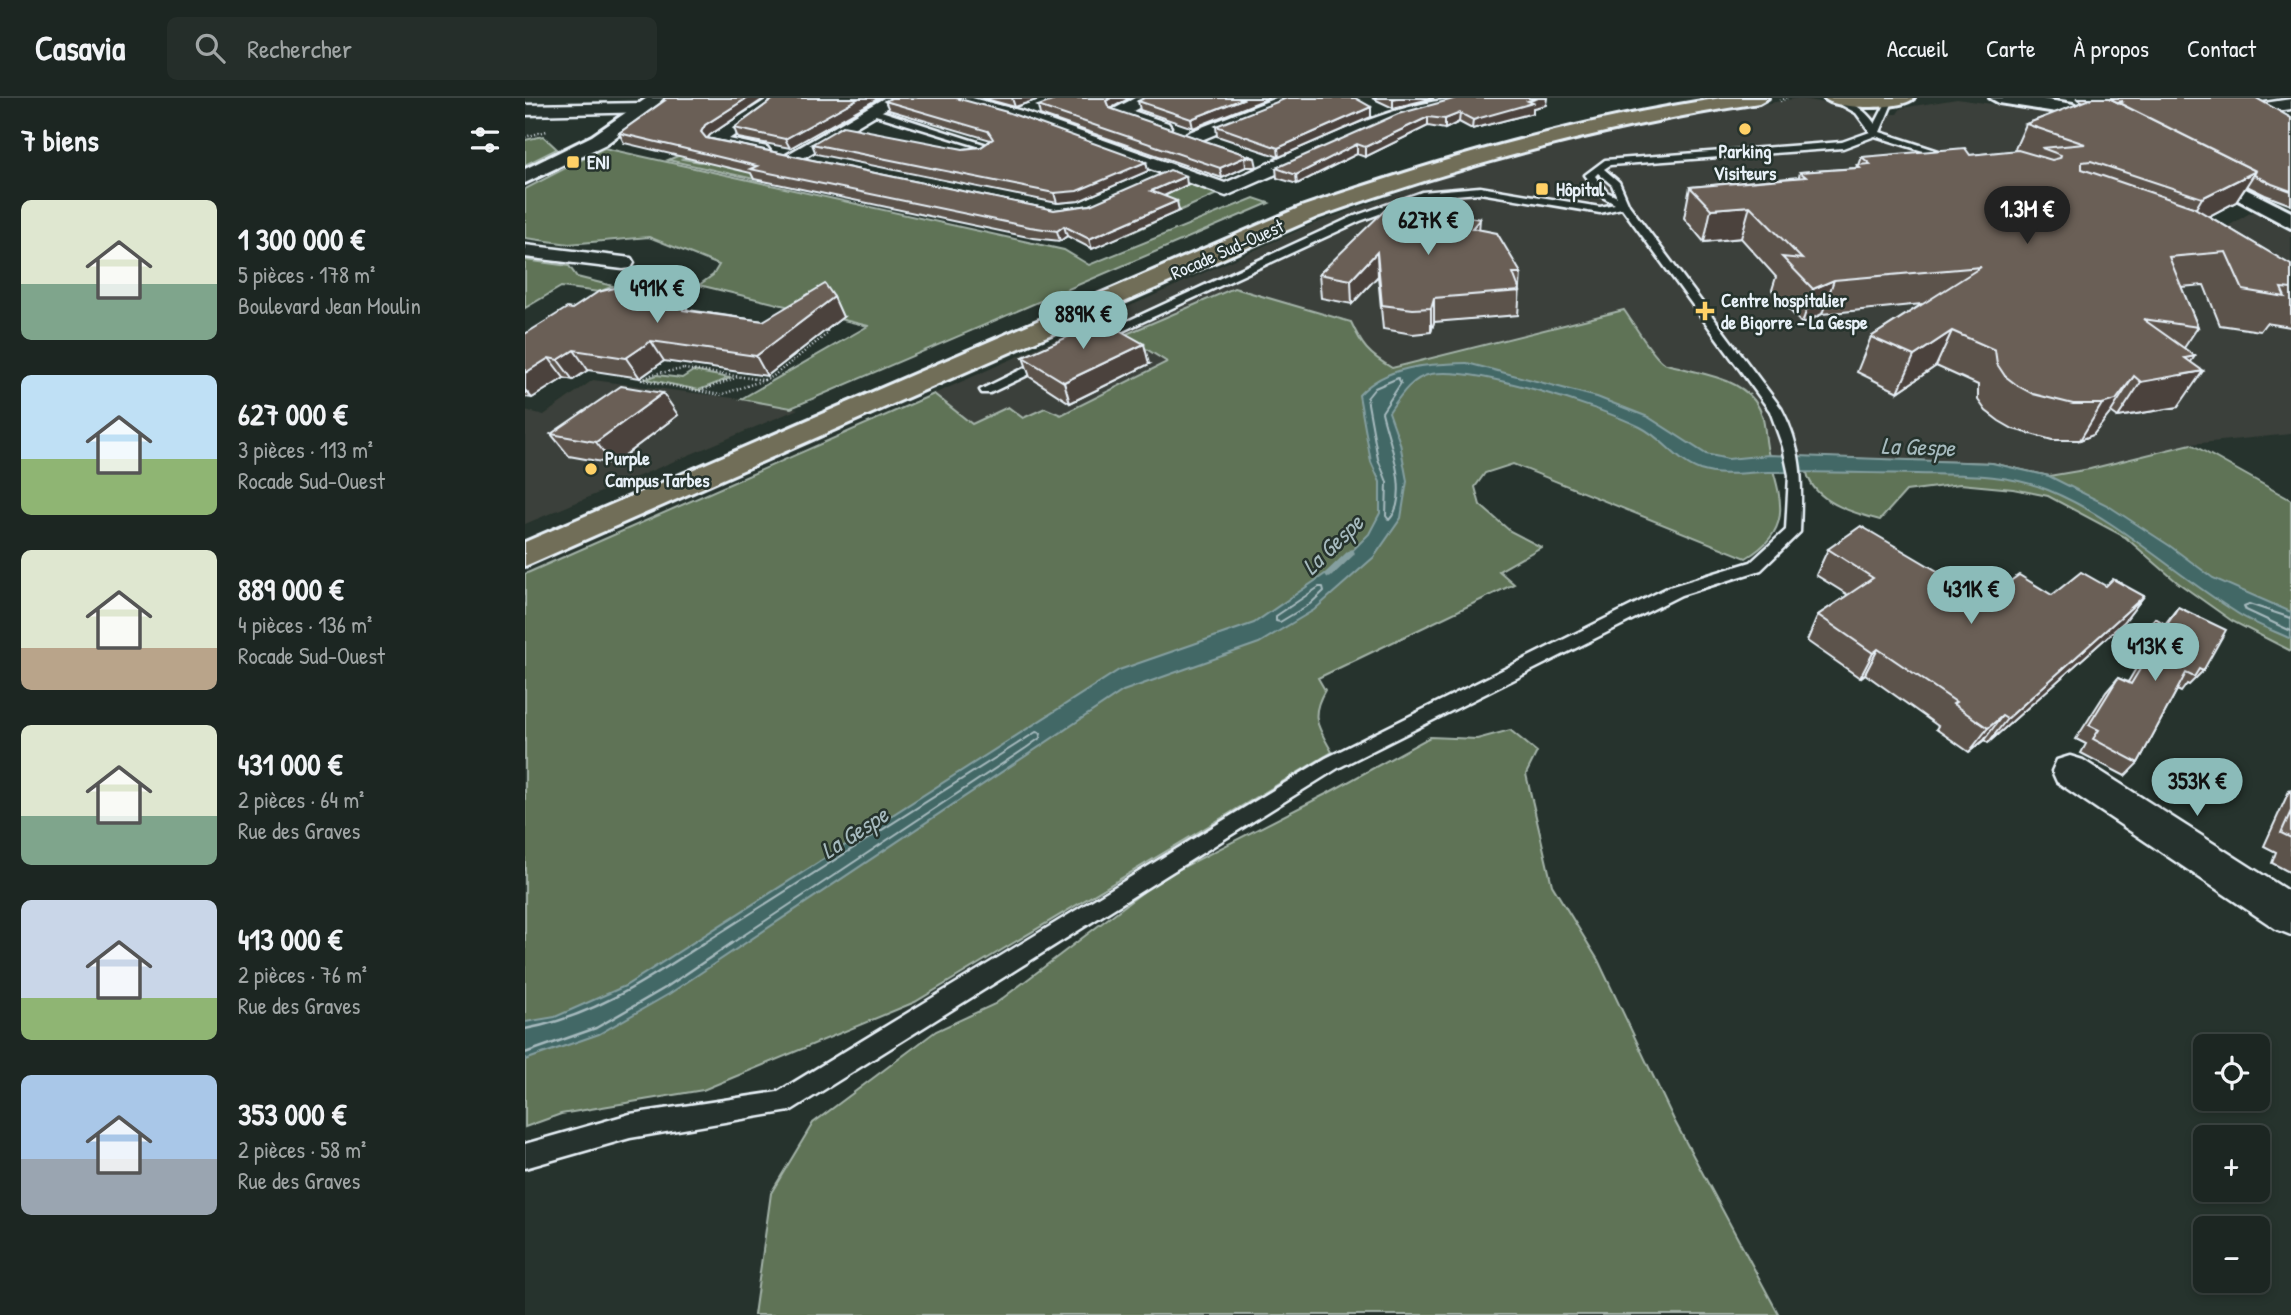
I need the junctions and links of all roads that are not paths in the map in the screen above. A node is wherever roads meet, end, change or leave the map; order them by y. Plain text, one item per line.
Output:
1 (780, 98) edge
2 (896, 98) edge
3 (953, 98) edge
4 (1149, 98) edge
5 (1290, 98) edge
6 (1463, 98) edge
7 (1700, 98) edge
8 (1759, 98) edge
9 (1833, 98) edge
10 (1999, 98) edge
11 (2247, 98) edge
12 (1898, 99) edge
13 (2042, 101) edge
14 (653, 103) edge
15 (2291, 104) edge
16 (1041, 107) edge
17 (1372, 107) edge
18 (2264, 108) junction
19 (525, 110) edge
20 (872, 111) junction
21 (1016, 115) junction
22 (1391, 117) junction
23 (2291, 124) edge
24 (1875, 133) junction
25 (1193, 137) junction
26 (2138, 139) edge
27 (1218, 146) edge
28 (967, 153) edge
29 (792, 157) junction
30 (2173, 157) edge
31 (1255, 158) edge
32 (1964, 162) edge
33 (818, 163) edge
34 (1280, 166) junction
35 (1597, 169) junction
36 (1172, 170) junction
37 (525, 177) edge
38 (1147, 181) edge
39 (1624, 205) junction
40 (2291, 221) edge
41 (525, 251) edge
42 (623, 263) dead end
43 (1085, 344) edge
44 (1060, 355) edge
45 (986, 390) dead end
46 (525, 539) edge
47 (525, 555) edge
48 (2070, 771) dead end
49 (2291, 916) edge
50 (525, 1156) edge

1 - 29 street
2 - 20 street
3 - 21 street
4 - 25 street
5 - 25 street
6 - 22 street
7 - 46 main road, Rocade Sud-Ouest
8 - 47 main road, Rocade Sud-Ouest
9 - 12 main road
9 - 24 lane
10 - 13 street
11 - 18 street
12 - 24 lane
13 - 26 street
14 - 19 street
14 - 37 street
15 - 18 street
16 - 21 street
17 - 22 street
18 - 23 street
20 - 28 lane
20 - 29 street
21 - 36 street
22 - 34 street
24 - 32 lane
24 - 35 lane
25 - 27 street
29 - 33 street
30 - 40 street
31 - 34 street
34 - 36 street
35 - 39 lane
35 - 39 lane
36 - 38 street
39 - 43 lane
39 - 50 lane
41 - 42 street
44 - 45 lane
48 - 49 street

